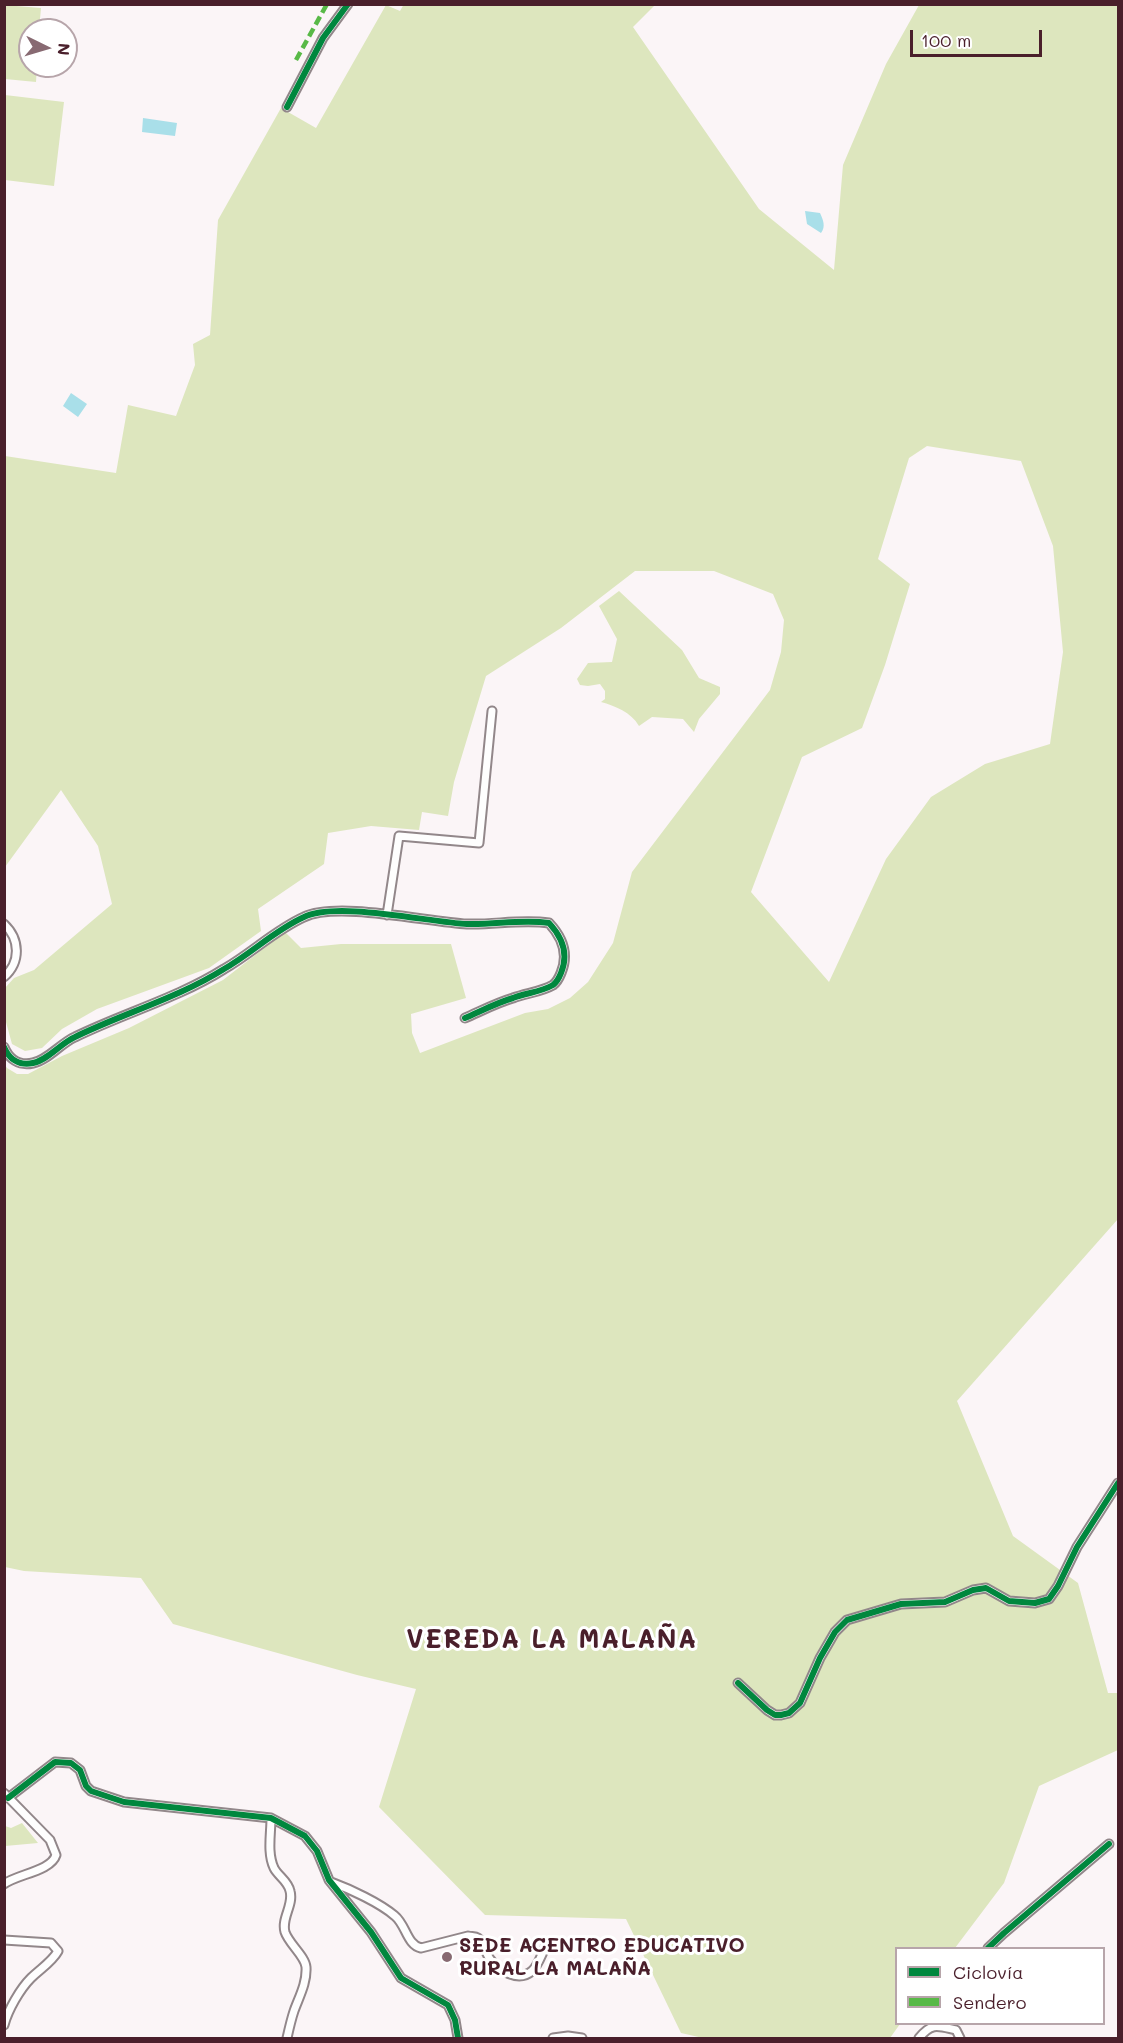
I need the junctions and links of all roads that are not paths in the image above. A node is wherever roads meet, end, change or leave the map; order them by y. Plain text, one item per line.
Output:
1 (348, 4) edge
2 (287, 107) dead end
3 (492, 711) dead end
4 (387, 915) junction
5 (4, 924) edge
6 (4, 977) edge
7 (465, 1018) dead end
8 (4, 1047) edge
9 (1119, 1483) edge
10 (738, 1683) dead end
11 (6, 1795) edge
12 (271, 1818) junction
13 (1109, 1844) dead end
14 (329, 1880) junction
15 (4, 1884) edge
16 (4, 1940) edge
17 (546, 1946) dead end
18 (989, 1947) edge
19 (4, 2025) edge
20 (928, 2026) edge
21 (287, 2038) edge
22 (458, 2038) edge
23 (553, 2038) edge
24 (582, 2038) edge
25 (919, 2038) edge
26 (960, 2038) edge

1 - 2 street
3 - 4 street
4 - 7 street
4 - 8 street
5 - 6 street
9 - 10 street
11 - 12 street
11 - 15 street
12 - 14 street
12 - 21 street
13 - 18 street
14 - 17 street
14 - 22 street
16 - 19 street
20 - 25 street
20 - 26 street
23 - 24 street

